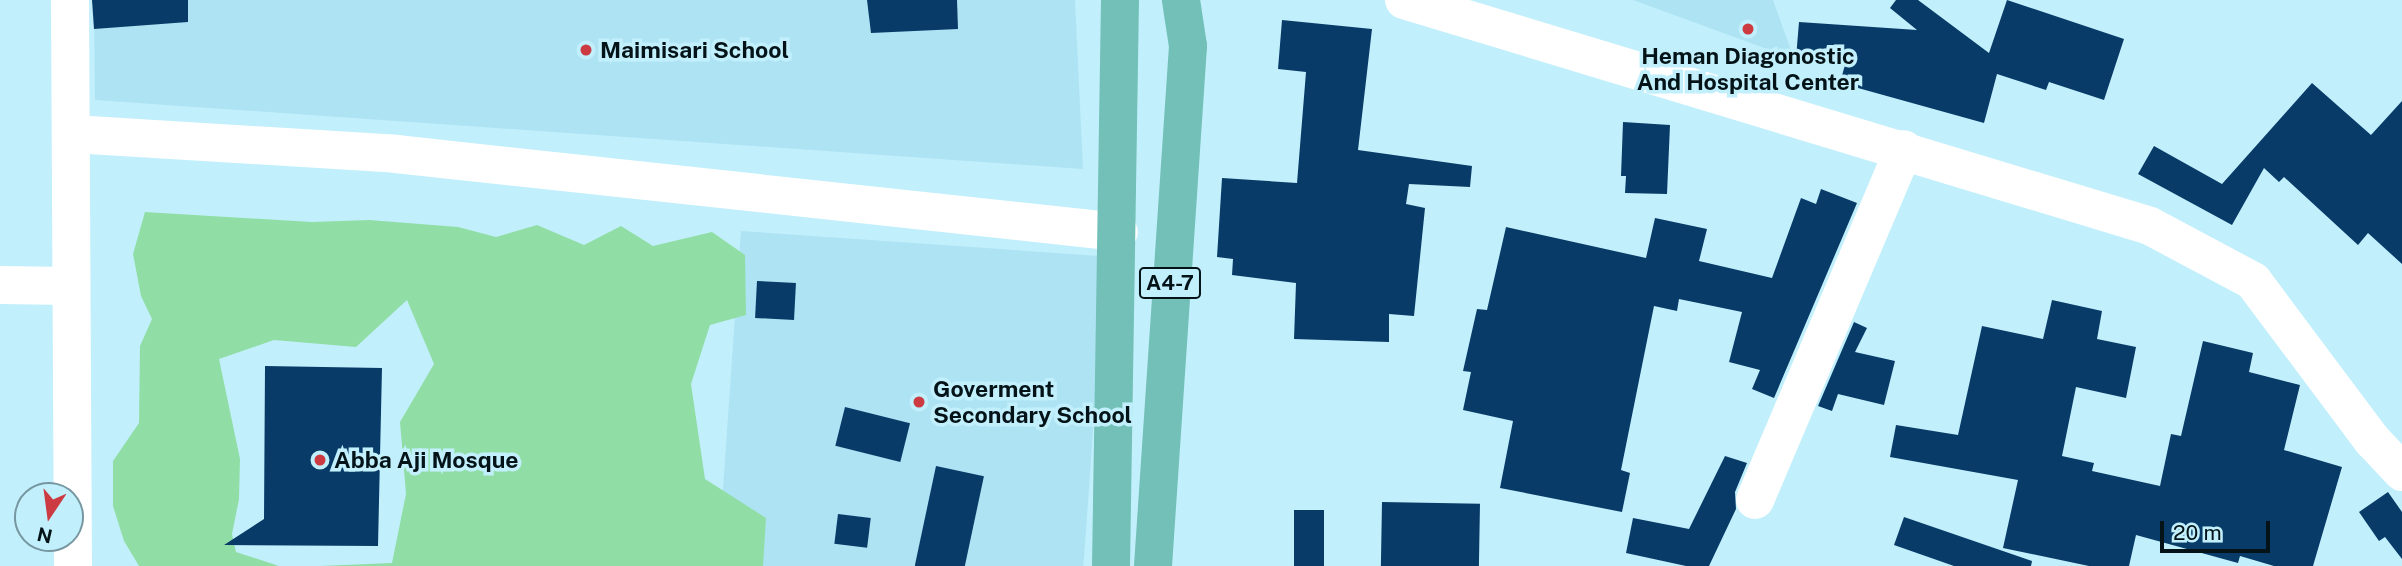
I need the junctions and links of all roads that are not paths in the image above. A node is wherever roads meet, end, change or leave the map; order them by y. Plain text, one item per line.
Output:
1 (70, 0) edge
2 (1120, 0) edge
3 (1181, 0) edge
4 (1404, 0) edge
5 (73, 134) junction
6 (1904, 149) junction
7 (1119, 232) junction
8 (0, 285) edge
9 (70, 286) junction
10 (1116, 342) junction
11 (1166, 348) junction
12 (2402, 472) edge
13 (1755, 500) dead end
14 (73, 566) edge
15 (1111, 566) edge
16 (1153, 566) edge

1 - 5 street
2 - 7 highway, A4-7
3 - 11 highway, A4-7
4 - 6 street
5 - 7 street
5 - 9 street
6 - 12 street
6 - 13 street
7 - 10 highway, A4-7
8 - 9 street
9 - 14 street
10 - 11 highway
10 - 15 highway, A4-7
11 - 16 highway, A4-7

